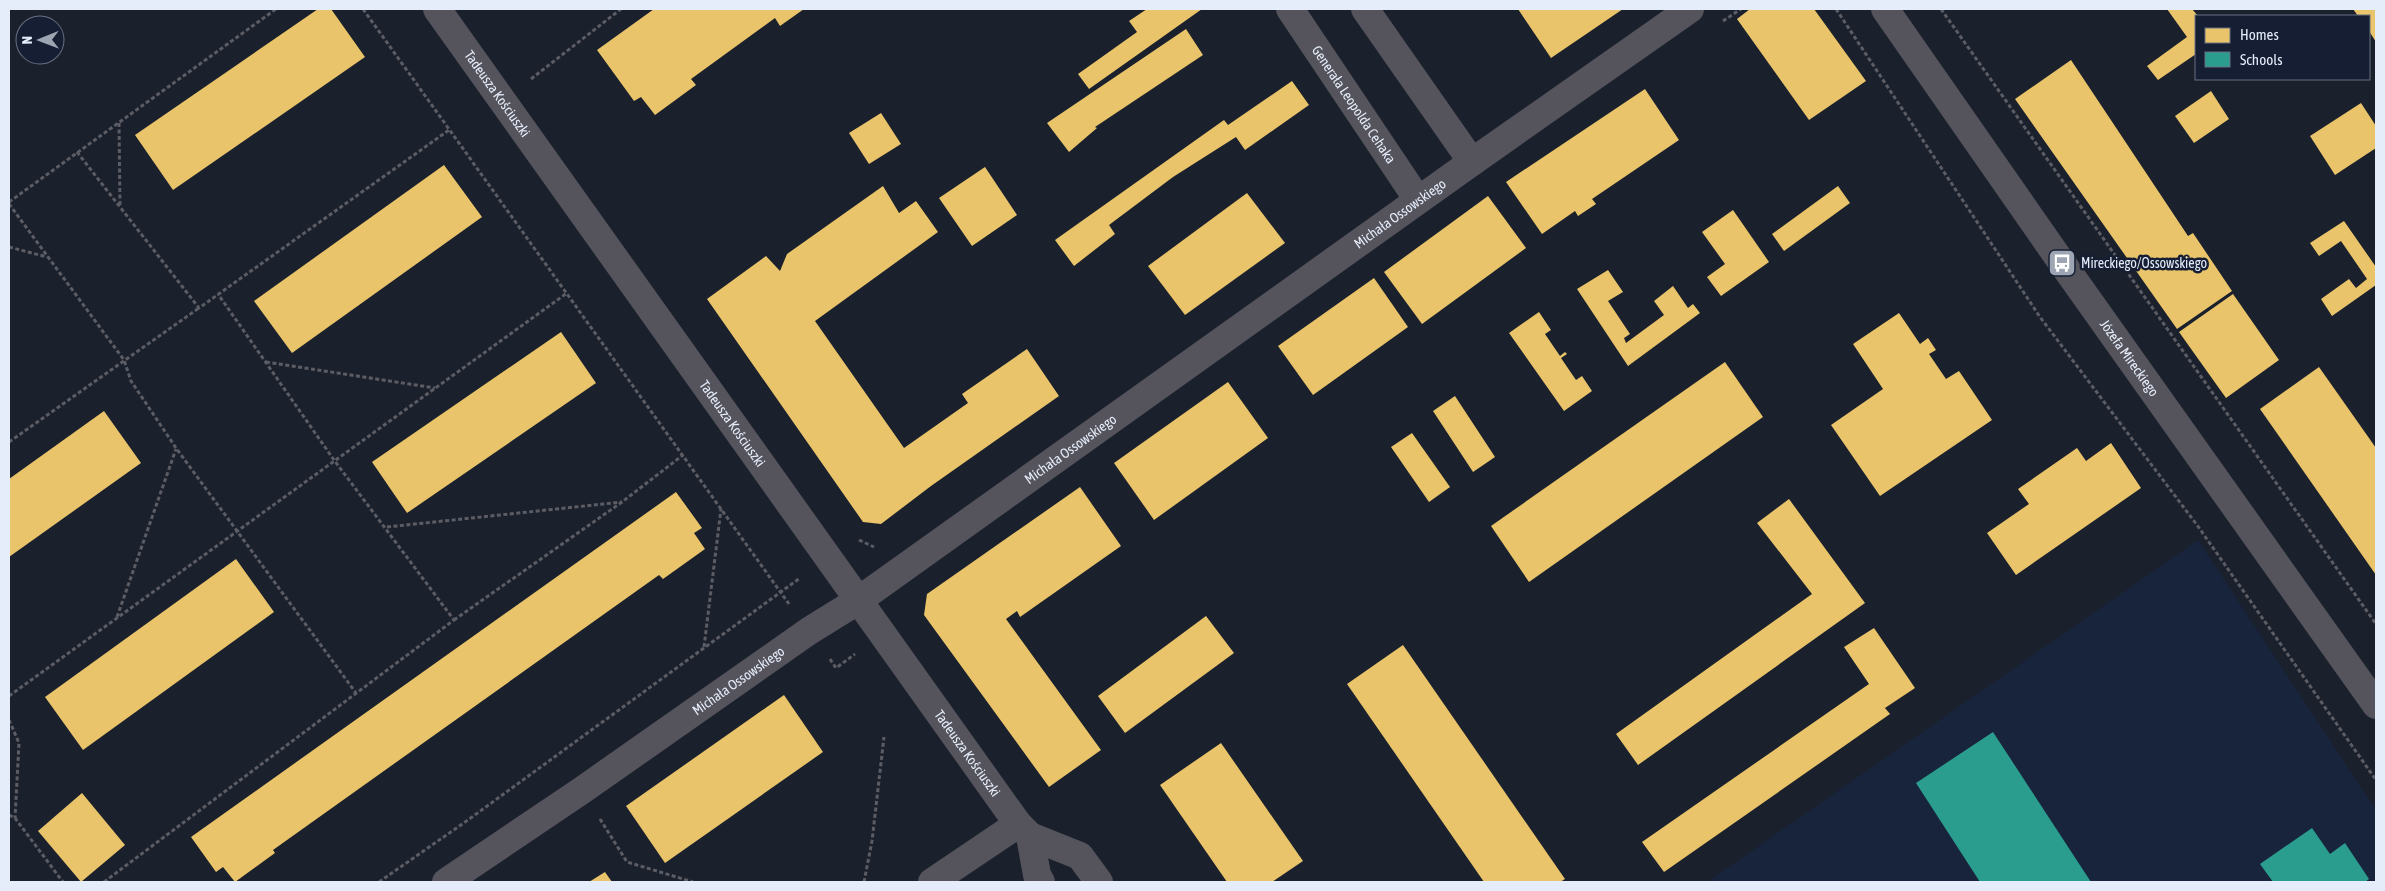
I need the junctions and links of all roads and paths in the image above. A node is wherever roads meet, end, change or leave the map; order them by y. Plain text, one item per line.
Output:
1 (276, 9) edge
2 (363, 9) edge
3 (437, 9) edge
4 (621, 9) edge
5 (1290, 9) edge
6 (1365, 9) edge
7 (1690, 9) edge
8 (1836, 9) edge
9 (1885, 9) edge
10 (1941, 9) edge
11 (531, 79) dead end
12 (119, 122) junction
13 (449, 130) junction
14 (77, 152) junction
15 (1472, 162) junction
16 (1418, 200) junction
17 (9, 203) edge
18 (120, 208) junction
19 (9, 247) edge
20 (48, 257) junction
21 (218, 294) junction
22 (567, 294) junction
23 (199, 308) junction
24 (124, 360) junction
25 (266, 362) junction
26 (436, 388) junction
27 (9, 442) edge
28 (176, 448) junction
29 (683, 455) junction
30 (334, 460) junction
31 (622, 502) junction
32 (721, 509) junction
33 (386, 527) junction
34 (237, 530) junction
35 (859, 600) junction
36 (118, 617) junction
37 (454, 620) junction
38 (2376, 624) edge
39 (704, 648) junction
40 (356, 694) junction
41 (9, 696) edge
42 (2376, 705) edge
43 (9, 720) edge
44 (884, 737) dead end
45 (2376, 780) edge
46 (581, 791) junction
47 (9, 815) edge
48 (15, 818) junction
49 (1024, 830) junction
50 (63, 882) edge
51 (104, 882) edge
52 (379, 882) edge
53 (446, 882) edge
54 (693, 882) edge
55 (864, 882) edge
56 (932, 882) edge
57 (1042, 882) edge
58 (1099, 882) edge

1 - 12 path
2 - 13 path
3 - 35 street, Tadeusza Kościuszki
4 - 11 path
5 - 16 street, Generała Leopolda Cehaka
6 - 15 street
7 - 15 street, Michała Ossowskiego
8 - 45 path
9 - 42 street, Józefa Mireckiego
10 - 38 path
12 - 14 path
12 - 18 path
13 - 21 path
13 - 22 path
14 - 17 path
14 - 18 path
15 - 16 street, Michała Ossowskiego
16 - 35 street, Michała Ossowskiego
17 - 20 path
18 - 23 path
19 - 20 path
20 - 24 path
21 - 23 path
21 - 25 path
22 - 26 path
22 - 29 path
23 - 24 path
24 - 27 path
24 - 28 path
25 - 26 path
25 - 30 path
26 - 30 path
28 - 34 path
28 - 36 path
29 - 31 path
29 - 32 path
30 - 33 path
30 - 34 path
31 - 33 path
31 - 37 path
32 - 39 path
32 - 39 path
33 - 37 path
34 - 36 path
34 - 40 path
35 - 46 street, Michała Ossowskiego
35 - 49 street, Tadeusza Kościuszki
36 - 41 path
37 - 40 path
39 - 52 path
40 - 51 path
43 - 48 path
44 - 55 path
46 - 53 street, Michała Ossowskiego
46 - 54 path
47 - 48 path
48 - 50 path
49 - 56 street
49 - 57 street, Tadeusza Kościuszki
49 - 58 street

